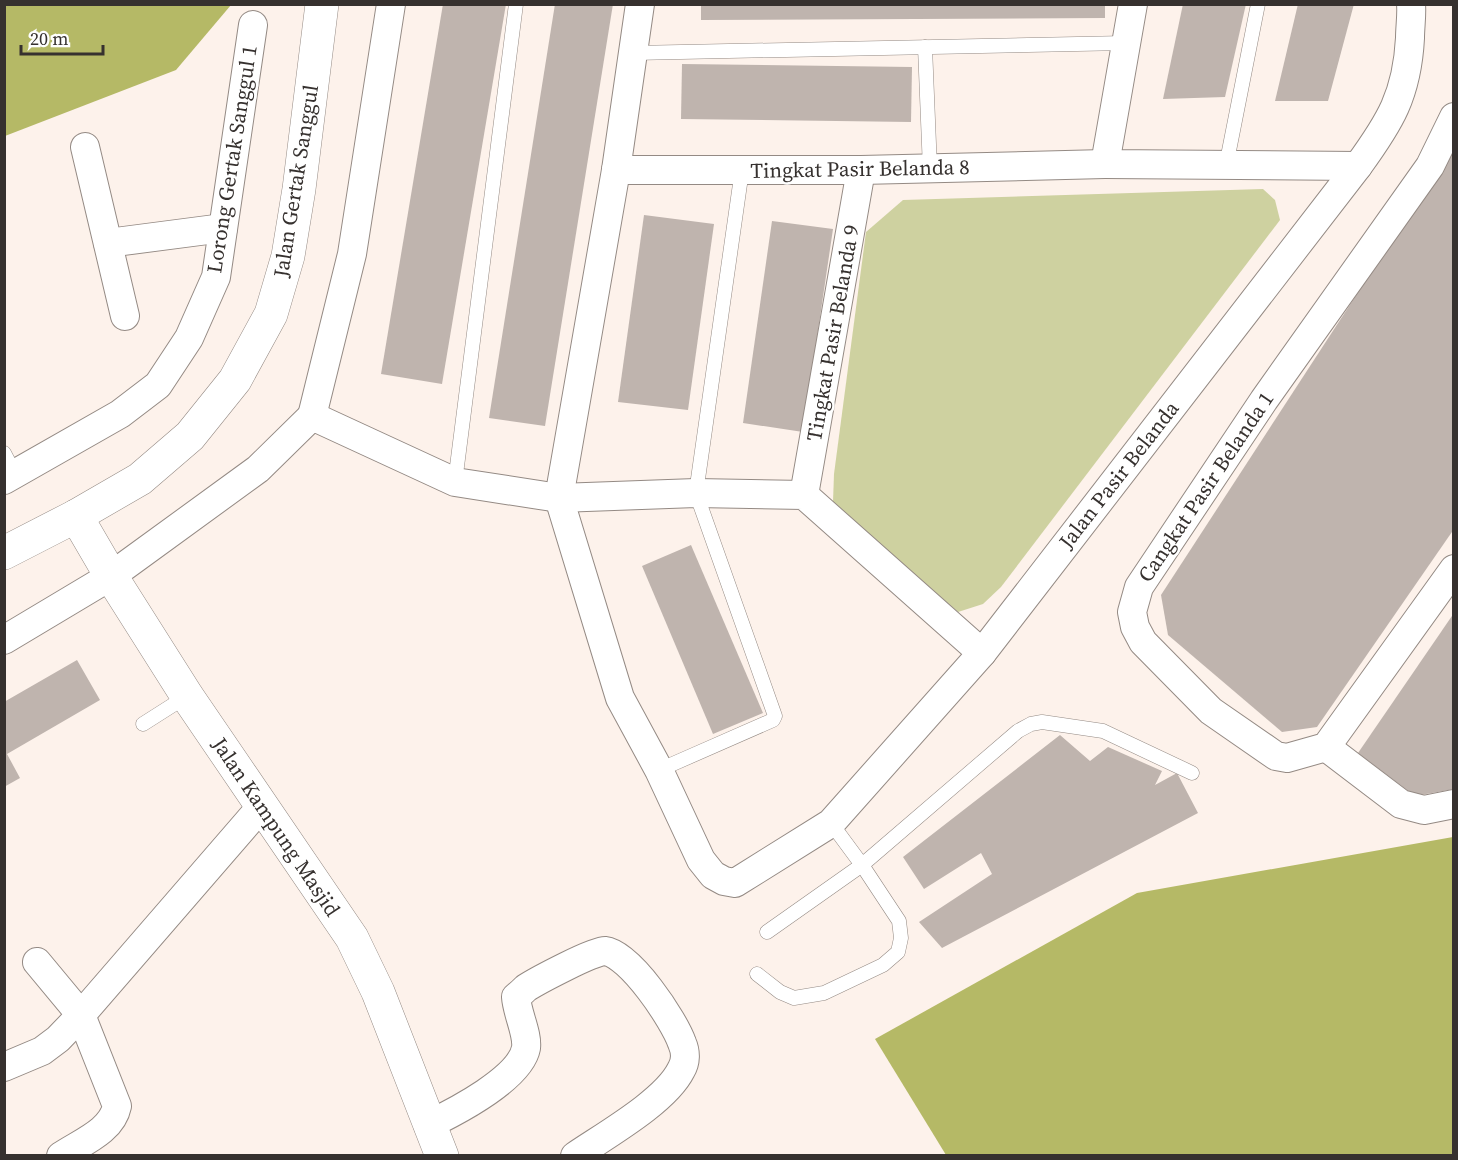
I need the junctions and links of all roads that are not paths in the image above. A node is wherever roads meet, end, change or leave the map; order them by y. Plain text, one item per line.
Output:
1 (322, 4) edge
2 (391, 4) edge
3 (516, 4) edge
4 (640, 4) edge
5 (1133, 4) edge
6 (1258, 4) edge
7 (1410, 4) edge
8 (252, 25) dead end
9 (1126, 43) junction
10 (925, 47) junction
11 (633, 53) junction
12 (1454, 117) edge
13 (85, 147) dead end
14 (1105, 165) junction
15 (1226, 166) junction
16 (1358, 166) junction
17 (930, 169) junction
18 (616, 170) junction
19 (742, 170) junction
20 (861, 170) junction
21 (223, 228) junction
22 (108, 243) junction
23 (125, 316) dead end
24 (312, 416) junction
25 (8, 469) edge
26 (455, 482) junction
27 (696, 493) junction
28 (804, 495) junction
29 (560, 498) junction
30 (76, 516) junction
31 (4, 553) edge
32 (1454, 569) edge
33 (111, 576) junction
34 (4, 640) edge
35 (982, 653) junction
36 (188, 696) junction
37 (143, 724) dead end
38 (1326, 747) junction
39 (659, 770) junction
40 (1192, 773) dead end
41 (1454, 804) edge
42 (261, 807) junction
43 (831, 823) junction
44 (862, 865) junction
45 (767, 932) dead end
46 (37, 962) dead end
47 (758, 974) dead end
48 (81, 1015) junction
49 (4, 1067) edge
50 (428, 1125) junction
51 (61, 1155) edge
52 (442, 1155) edge
53 (575, 1155) edge

1 - 30 street, Jalan Gertak Sanggul
2 - 24 street
3 - 26 lane
4 - 11 street
5 - 9 street
6 - 15 lane
7 - 16 street, Jalan Pasir Belanda
8 - 21 street, Lorong Gertak Sanggul 1
9 - 10 lane
9 - 14 street
10 - 11 lane
10 - 17 lane
11 - 18 street
12 - 38 street, Cangkat Pasir Belanda 1
13 - 22 street
14 - 15 street, Tingkat Pasir Belanda 8
14 - 17 street, Tingkat Pasir Belanda 8
15 - 16 street, Tingkat Pasir Belanda 8
16 - 35 street, Jalan Pasir Belanda
17 - 20 street, Tingkat Pasir Belanda 8
18 - 19 street, Tingkat Pasir Belanda 8
18 - 29 street
19 - 20 street, Tingkat Pasir Belanda 8
19 - 27 lane
20 - 28 street, Tingkat Pasir Belanda 9
21 - 22 street
21 - 25 street, Lorong Gertak Sanggul 1
22 - 23 street
24 - 26 street
24 - 33 street
26 - 29 street
27 - 28 street
27 - 29 street
27 - 39 lane
28 - 35 street
29 - 39 street
30 - 31 street, Jalan Gertak Sanggul
30 - 33 street, Jalan Kampung Masjid
32 - 38 street
33 - 34 street
33 - 36 street, Jalan Kampung Masjid
35 - 43 street, Jalan Pasir Belanda
36 - 37 lane
36 - 42 street, Jalan Kampung Masjid
38 - 41 street
39 - 43 street, Jalan Pasir Belanda
40 - 44 lane
42 - 48 street
42 - 50 street, Jalan Kampung Masjid
43 - 44 lane
44 - 45 lane
44 - 47 lane
46 - 48 street
48 - 49 street
48 - 51 street
50 - 52 street, Jalan Kampung Masjid
50 - 53 street

